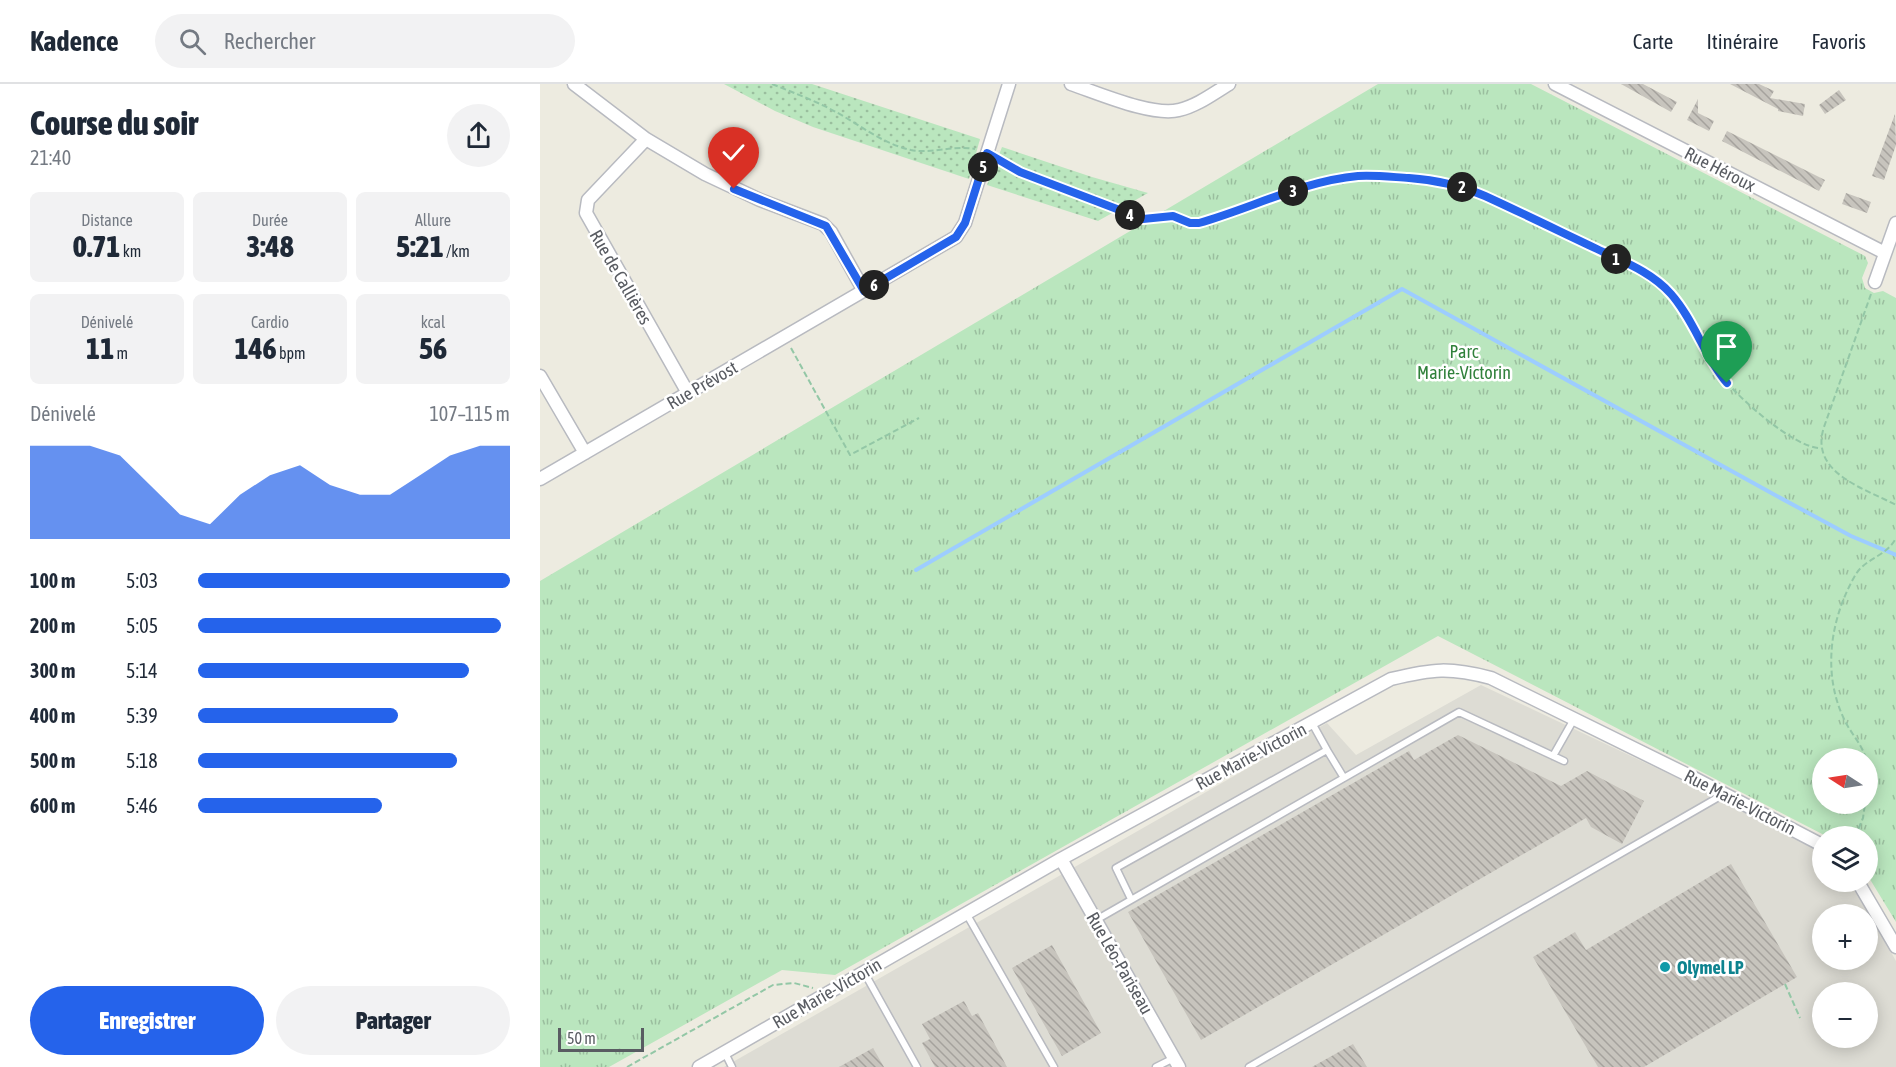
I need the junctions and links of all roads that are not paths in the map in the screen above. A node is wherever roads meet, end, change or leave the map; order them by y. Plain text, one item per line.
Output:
1 (574, 84) edge
2 (1009, 84) edge
3 (1071, 84) edge
4 (1229, 84) edge
5 (1555, 84) edge
6 (646, 139) junction
7 (1896, 223) edge
8 (1885, 253) junction
9 (1875, 282) road end
10 (864, 291) junction
11 (540, 376) edge
12 (688, 393) junction
13 (585, 453) junction
14 (540, 479) edge
15 (1574, 719) junction
16 (1312, 723) junction
17 (1328, 750) junction
18 (1553, 756) junction
19 (1564, 761) dead end
20 (1344, 778) junction
21 (1724, 794) junction
22 (1812, 840) edge
23 (1060, 859) junction
24 (1864, 892) edge
25 (1131, 899) junction
26 (966, 913) junction
27 (1096, 920) junction
28 (1896, 947) edge
29 (863, 972) junction
30 (725, 1052) junction
31 (1177, 1062) edge
32 (699, 1067) edge
33 (732, 1067) edge
34 (917, 1067) edge
35 (1054, 1067) edge
36 (1156, 1067) edge
37 (1249, 1067) edge

1 - 6 street
2 - 10 street, Rue Prévost
3 - 4 street
5 - 8 street, Rue Héroux
6 - 10 street
6 - 12 street, Rue de Callières
7 - 8 street
8 - 9 street
10 - 12 street, Rue Prévost
11 - 13 street
12 - 13 street, Rue Prévost
13 - 14 street, Rue Prévost
15 - 16 street, Rue Marie-Victorin
15 - 18 lane
15 - 21 street, Rue Marie-Victorin
16 - 17 lane
16 - 23 street, Rue Marie-Victorin
17 - 20 lane
17 - 25 lane
18 - 19 lane
18 - 20 lane
20 - 25 lane
21 - 22 street, Rue Marie-Victorin
21 - 37 lane
23 - 26 street, Rue Marie-Victorin
23 - 27 street, Rue Léo-Pariseau
24 - 28 street
25 - 27 lane
26 - 29 street, Rue Marie-Victorin
26 - 35 lane
27 - 31 street, Rue Léo-Pariseau
29 - 30 street, Rue Marie-Victorin
29 - 34 lane
30 - 32 street, Rue Marie-Victorin
30 - 33 lane
31 - 36 lane

